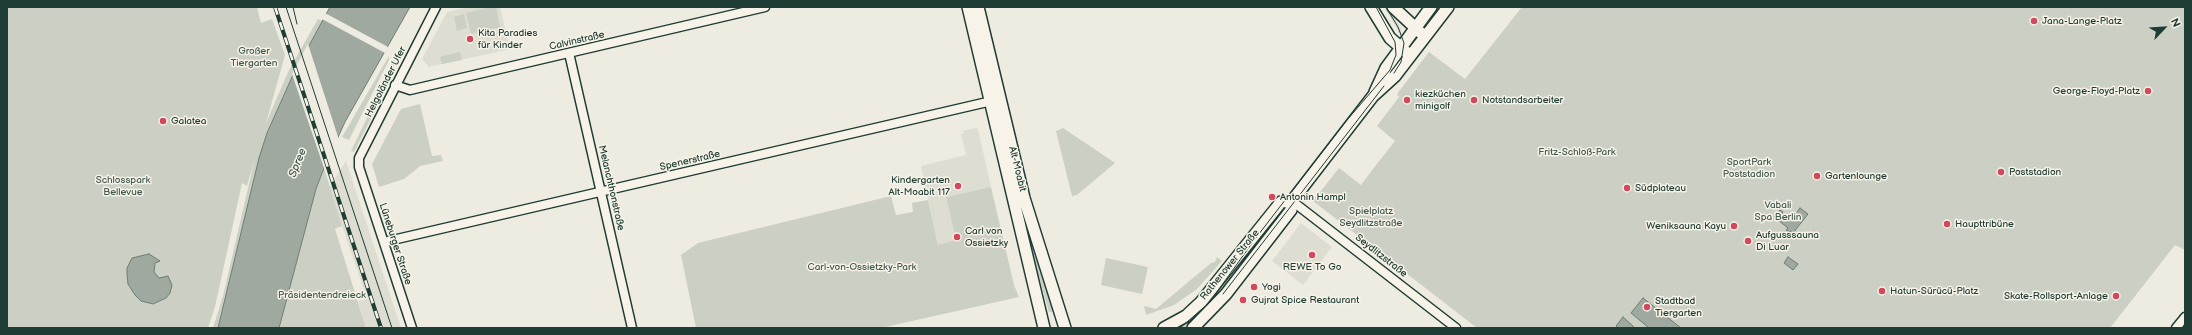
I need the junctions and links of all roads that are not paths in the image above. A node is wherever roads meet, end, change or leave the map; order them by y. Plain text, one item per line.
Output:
1 (436, 7) edge
2 (765, 7) edge
3 (968, 7) edge
4 (978, 7) edge
5 (1371, 7) edge
6 (1394, 7) edge
7 (1431, 7) edge
8 (1448, 7) edge
9 (1415, 28) junction
10 (1426, 36) junction
11 (1400, 48) junction
12 (569, 53) junction
13 (1410, 56) junction
14 (395, 85) junction
15 (1373, 96) junction
16 (995, 101) junction
17 (359, 167) joint
18 (601, 191) junction
19 (1292, 201) junction
20 (384, 242) junction
21 (2185, 317) edge
22 (412, 328) edge
23 (632, 328) edge
24 (1044, 328) edge
25 (1065, 328) edge
26 (1164, 328) edge
27 (1193, 328) edge
28 (1456, 328) edge
29 (2176, 328) edge

1 - 14 street, Helgoländer Ufer
2 - 12 street, Calvinstraße
3 - 16 main road, Alt-Moabit
4 - 16 main road, Alt-Moabit
5 - 11 main road
6 - 9 main road
7 - 9 main road, Rathenower Straße
8 - 10 main road, Rathenower Straße
9 - 10 main road
9 - 11 main road, Rathenower Straße
10 - 13 main road, Rathenower Straße
11 - 13 main road
11 - 15 main road, Rathenower Straße
12 - 14 street, Calvinstraße
12 - 18 street, Melanchthonstraße
13 - 15 main road, Rathenower Straße
14 - 17 street, Helgoländer Ufer
15 - 19 main road, Rathenower Straße
16 - 18 street, Spenerstraße
16 - 24 main road, Alt-Moabit
16 - 25 main road, Alt-Moabit
17 - 20 street, Lüneburger Straße
18 - 20 street, Spenerstraße
18 - 23 street, Melanchthonstraße
19 - 26 main road, Rathenower Straße
19 - 27 main road, Rathenower Straße
19 - 28 street, Seydlitzstraße
20 - 22 street, Lüneburger Straße
21 - 29 street

